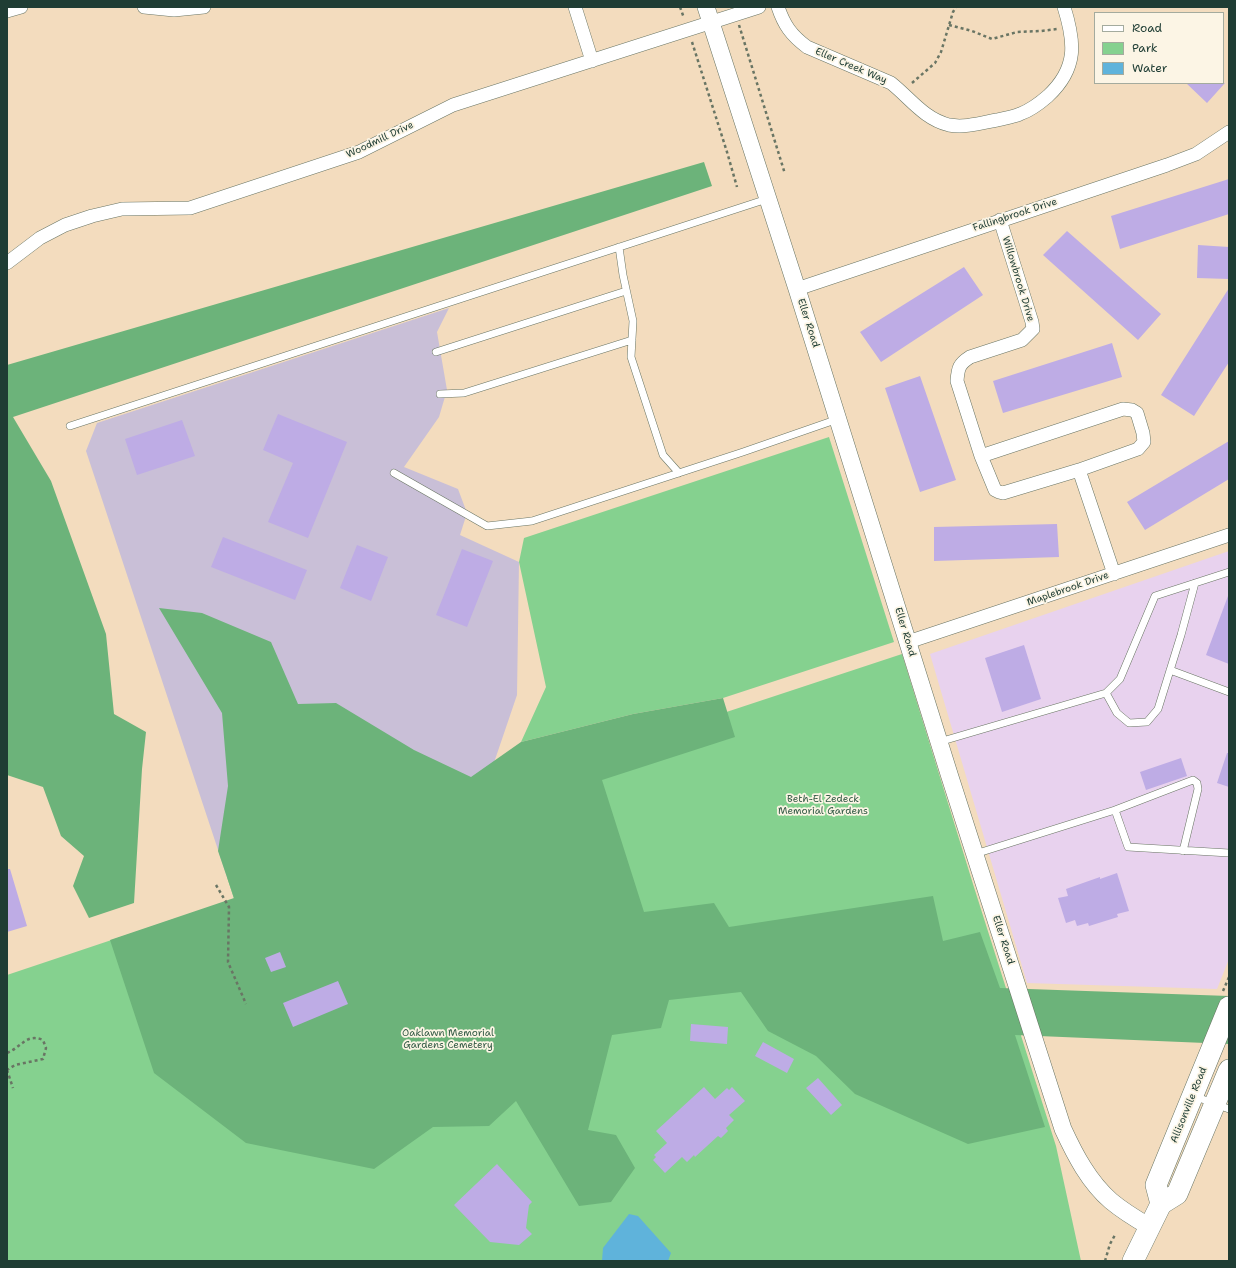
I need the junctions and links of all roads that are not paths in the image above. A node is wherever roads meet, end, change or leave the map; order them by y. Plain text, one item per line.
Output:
1 (21, 7) edge
2 (144, 7) edge
3 (204, 7) edge
4 (575, 7) edge
5 (759, 7) edge
6 (778, 7) edge
7 (1064, 7) edge
8 (7, 11) edge
9 (708, 15) edge
10 (592, 61) junction
11 (1229, 132) edge
12 (767, 199) junction
13 (1000, 220) junction
14 (619, 247) junction
15 (7, 263) edge
16 (797, 289) junction
17 (626, 291) junction
18 (632, 340) junction
19 (436, 352) dead end
20 (440, 394) dead end
21 (838, 419) junction
22 (70, 426) dead end
23 (981, 456) junction
24 (1079, 470) junction
25 (394, 472) dead end
26 (680, 472) junction
27 (1229, 535) edge
28 (1229, 572) edge
29 (1114, 574) junction
30 (1195, 583) junction
31 (908, 642) junction
32 (1170, 670) junction
33 (1229, 692) edge
34 (1106, 693) junction
35 (939, 742) junction
36 (1115, 810) junction
37 (1183, 851) junction
38 (1229, 853) edge
39 (975, 854) junction
40 (1229, 1007) edge
41 (1229, 1070) edge
42 (1192, 1096) junction
43 (1222, 1106) edge
44 (1161, 1204) junction
45 (1150, 1227) junction
46 (1133, 1261) edge

1 - 8 street
2 - 3 street
4 - 10 street
5 - 9 street, Woodmill Drive
6 - 7 street, Eller Creek Way
9 - 10 street, Woodmill Drive
9 - 12 street, Eller Road
10 - 15 street, Woodmill Drive
11 - 13 street, Fallingbrook Drive
12 - 14 lane
12 - 16 street, Eller Road
13 - 16 street, Fallingbrook Drive
13 - 23 street, Willowbrook Drive
14 - 17 lane
14 - 22 lane
16 - 21 street, Eller Road
17 - 18 lane
17 - 19 lane
18 - 20 lane
18 - 26 lane
21 - 26 lane
21 - 31 street, Eller Road
23 - 24 street, Willowbrook Drive
23 - 24 street, Willowbrook Drive
24 - 29 street
25 - 26 lane
27 - 29 street, Maplebrook Drive
28 - 30 lane
29 - 31 street, Maplebrook Drive
30 - 32 lane
30 - 34 lane
31 - 35 street, Eller Road
32 - 33 lane
32 - 34 lane
34 - 35 lane
35 - 39 street, Eller Road
36 - 37 lane
36 - 37 lane
36 - 39 lane
37 - 38 lane
39 - 45 street, Eller Road
40 - 42 main road, Allisonville Road
41 - 43 main road
42 - 43 lane
42 - 44 main road, Allisonville Road
43 - 44 main road
44 - 45 main road
45 - 46 main road

